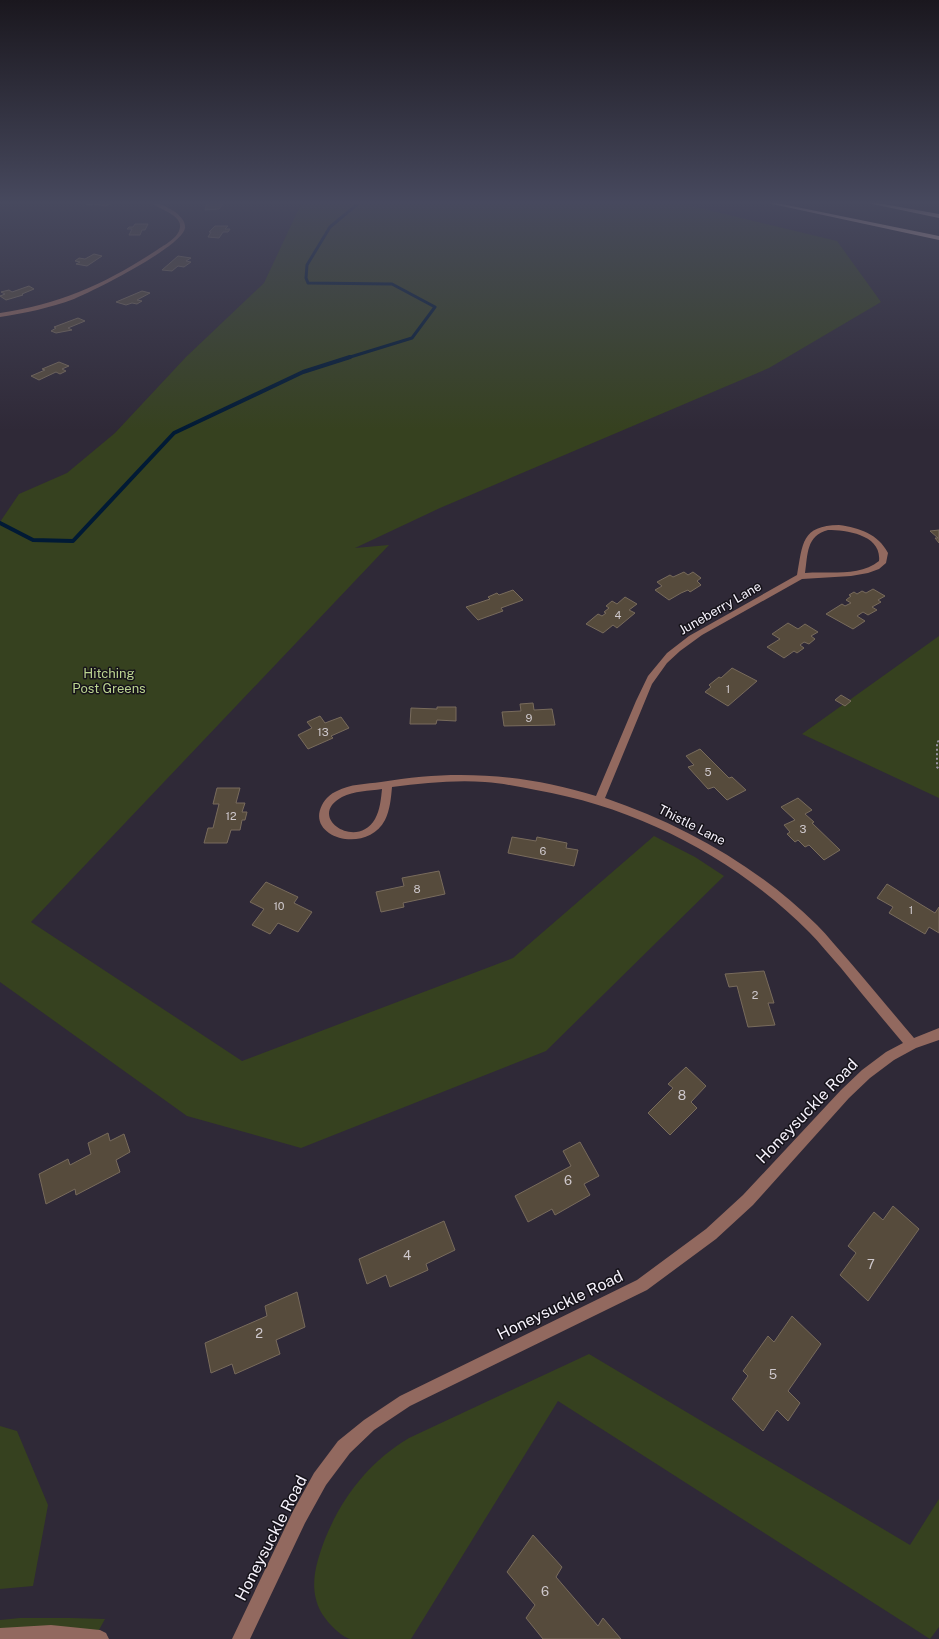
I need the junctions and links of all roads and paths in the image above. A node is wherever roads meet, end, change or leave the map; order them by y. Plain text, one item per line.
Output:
1 (115, 278) edge
2 (0, 316) edge
3 (801, 576) junction
4 (939, 741) edge
5 (939, 769) edge
6 (387, 784) junction
7 (598, 800) junction
8 (939, 1034) edge
9 (912, 1044) junction
10 (0, 1637) edge
11 (100, 1639) edge
12 (241, 1639) edge

1 - 2 street
3 - 3 street, Juneberry Lane
3 - 7 street, Juneberry Lane
4 - 5 path
6 - 6 street, Thistle Lane
6 - 7 street, Thistle Lane
7 - 9 street, Thistle Lane
8 - 9 street, Honeysuckle Road
9 - 12 street, Honeysuckle Road
10 - 11 street

